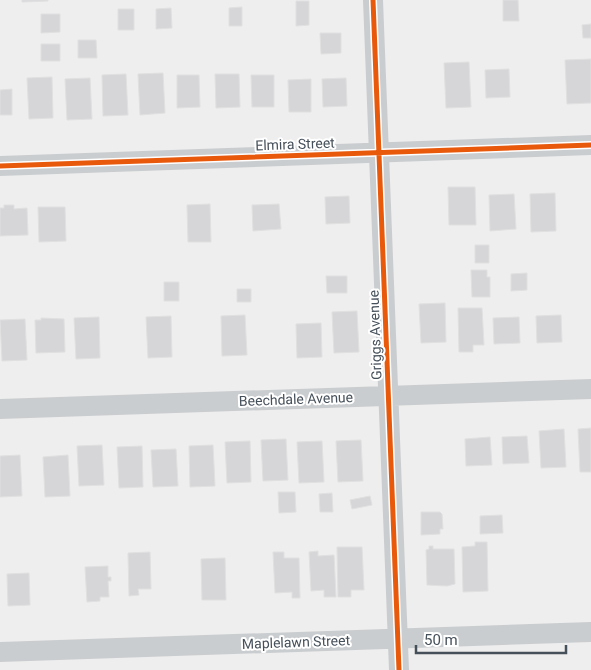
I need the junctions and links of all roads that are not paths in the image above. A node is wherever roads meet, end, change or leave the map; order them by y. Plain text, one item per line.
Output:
1 (373, 0) edge
2 (591, 145) edge
3 (379, 152) junction
4 (0, 166) edge
5 (591, 389) edge
6 (388, 396) junction
7 (0, 409) edge
8 (591, 632) edge
9 (397, 638) junction
10 (0, 652) edge
11 (399, 670) edge

1 - 3 street, Griggs Avenue
2 - 3 street, Elmira Street
3 - 4 street, Elmira Street
3 - 6 street, Griggs Avenue
5 - 6 street, Beechdale Avenue
6 - 7 street, Beechdale Avenue
6 - 9 street, Griggs Avenue
8 - 9 street, Maplelawn Street
9 - 10 street, Maplelawn Street
9 - 11 street, Griggs Avenue

